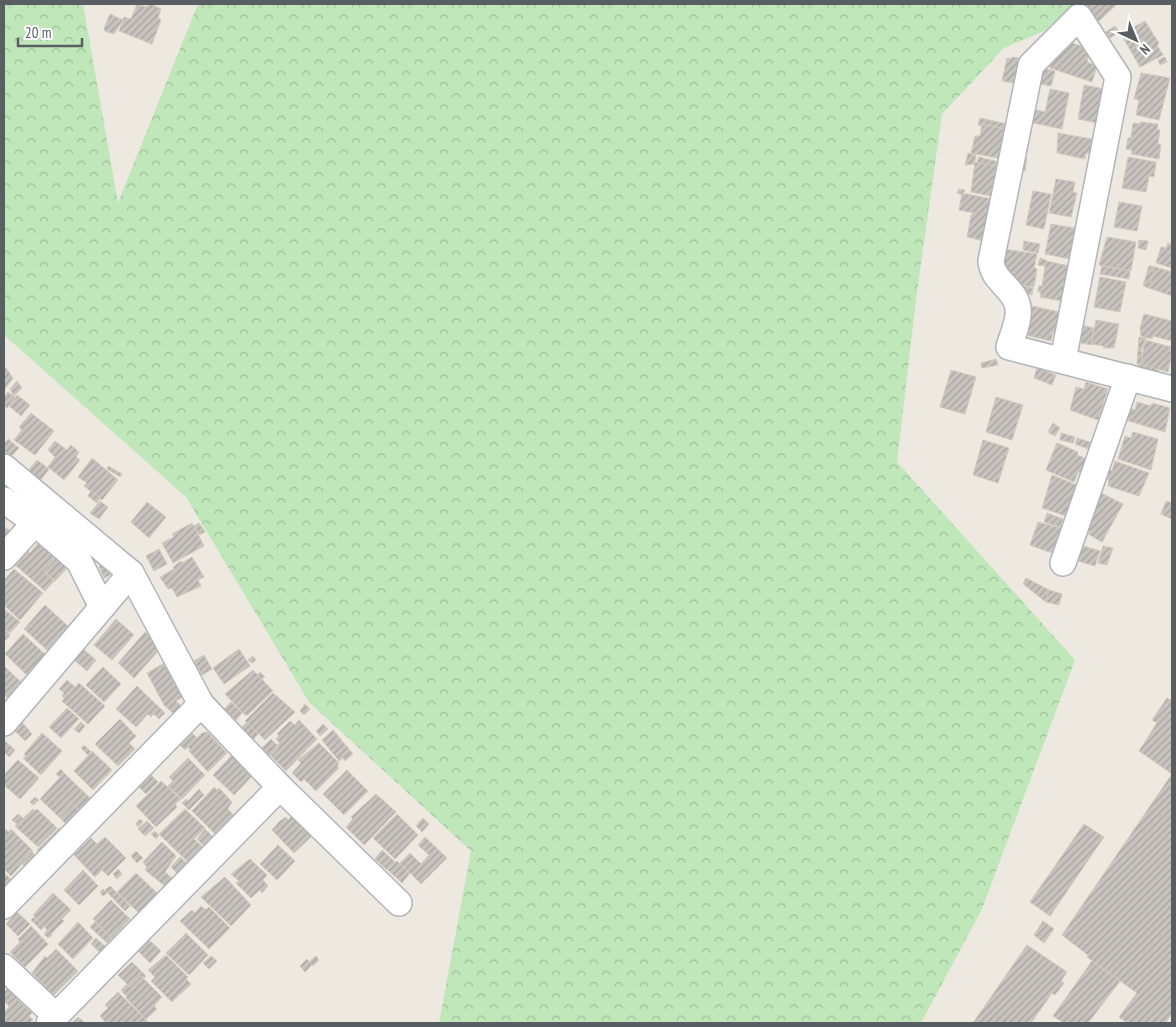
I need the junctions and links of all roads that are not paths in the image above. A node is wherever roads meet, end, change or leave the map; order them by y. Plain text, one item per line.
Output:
1 (1063, 360) junction
2 (1128, 377) junction
3 (1172, 389) edge
4 (4, 467) edge
5 (4, 500) edge
6 (35, 523) junction
7 (4, 557) edge
8 (1063, 562) dead end
9 (131, 573) junction
10 (102, 607) junction
11 (201, 704) junction
12 (4, 723) edge
13 (280, 787) junction
14 (400, 903) dead end
15 (4, 906) edge
16 (4, 967) edge
17 (52, 1020) edge

1 - 1 street
1 - 2 street
2 - 3 street
2 - 8 street
4 - 9 street
5 - 6 street
6 - 7 street
6 - 10 street
9 - 10 street
9 - 11 street
10 - 12 street
11 - 13 street
11 - 15 street
13 - 14 street
13 - 17 street
16 - 17 street

